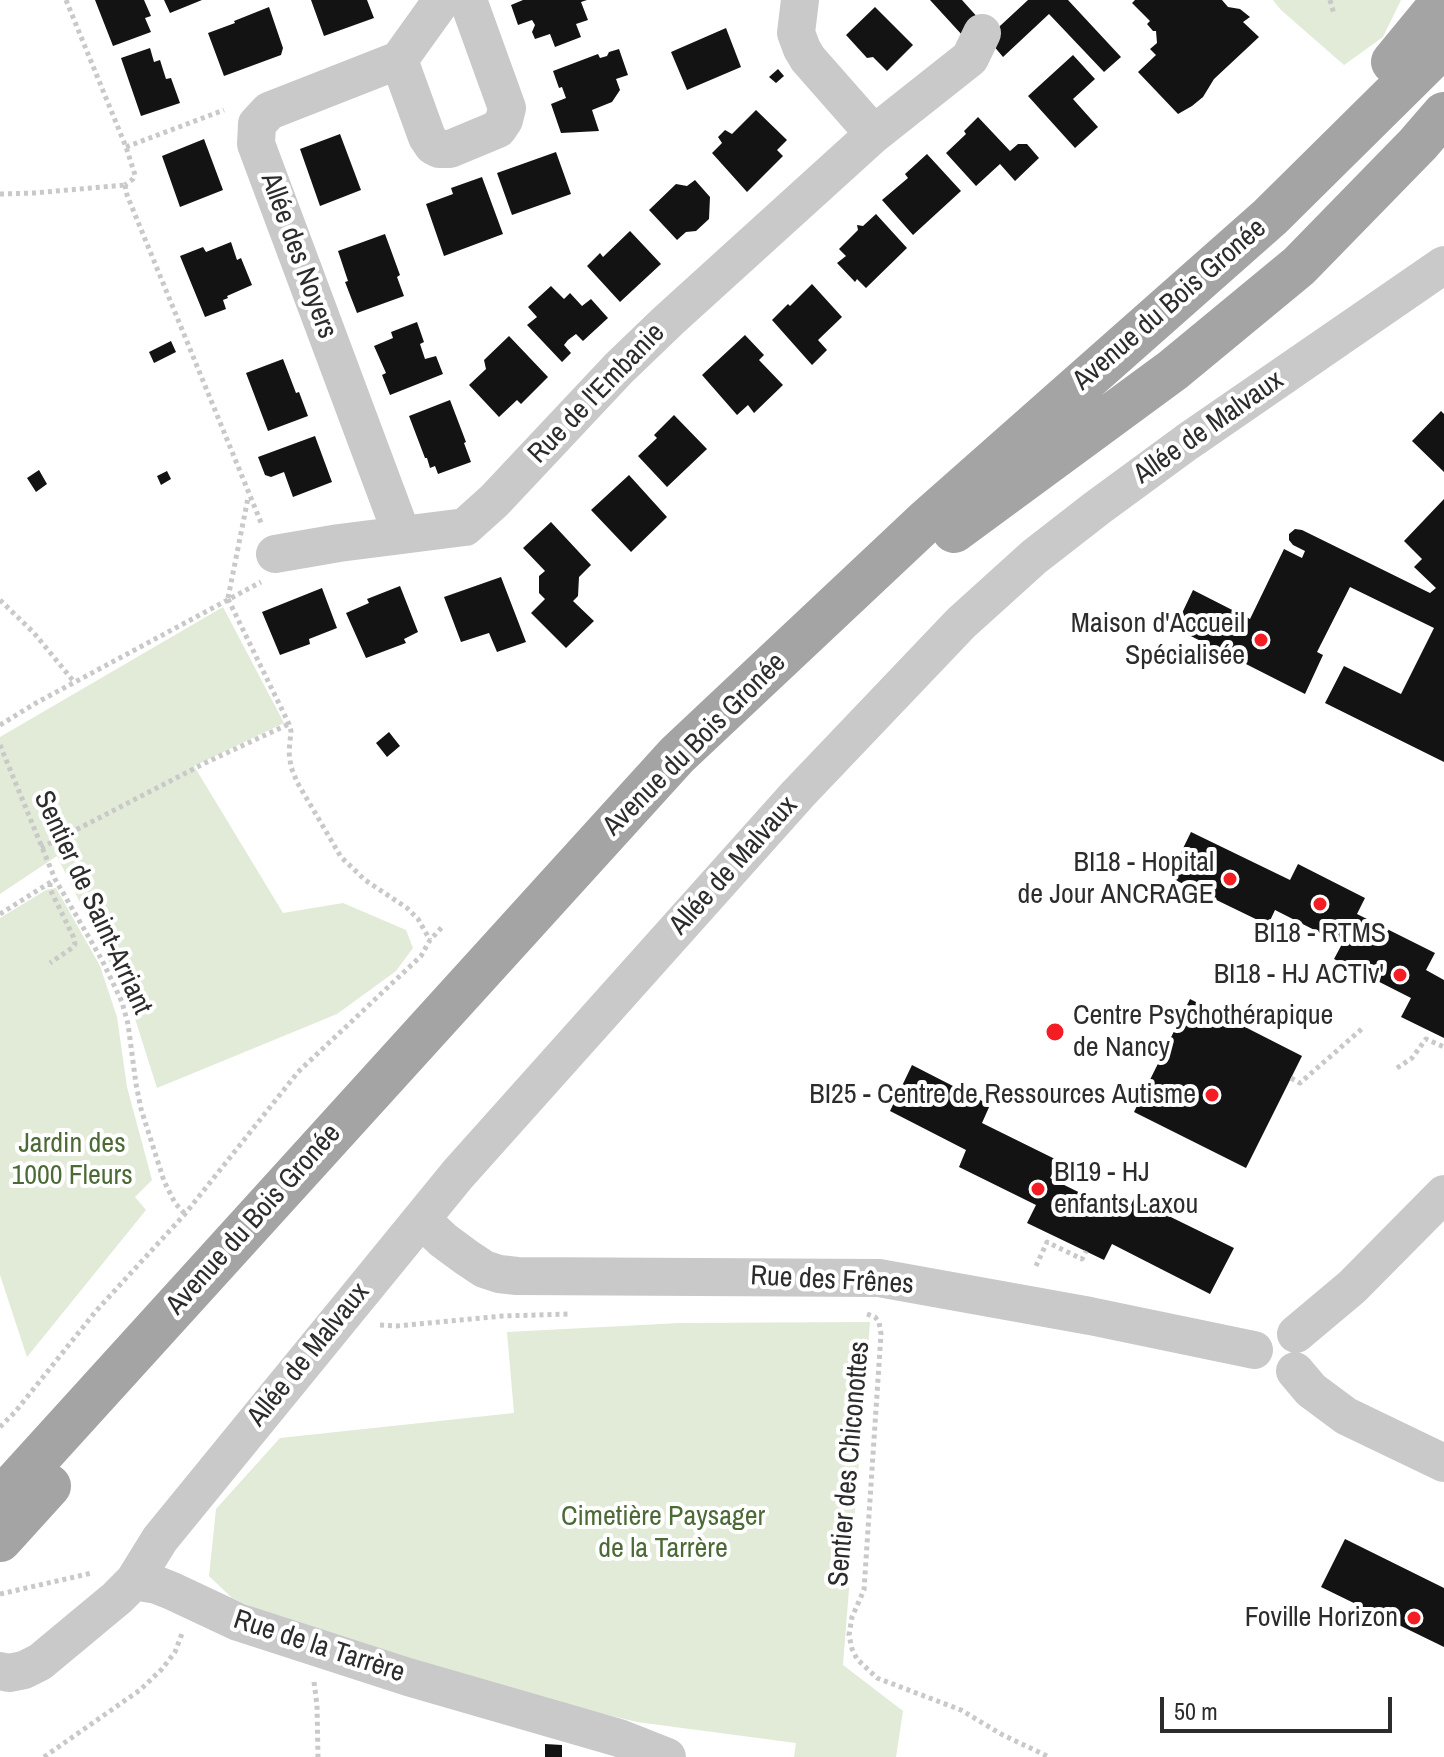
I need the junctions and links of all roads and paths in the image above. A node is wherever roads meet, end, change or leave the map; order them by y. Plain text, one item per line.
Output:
1 (66, 0) edge
2 (442, 0) edge
3 (468, 0) edge
4 (800, 0) edge
5 (1330, 0) edge
6 (1444, 0) edge
7 (1334, 14) dead end
8 (982, 33) dead end
9 (1444, 45) edge
10 (399, 60) junction
11 (224, 110) dead end
12 (1444, 114) edge
13 (874, 134) junction
14 (126, 147) junction
15 (125, 185) junction
16 (0, 194) edge
17 (1270, 217) junction
18 (1443, 268) edge
19 (249, 495) junction
20 (402, 535) junction
21 (275, 554) junction
22 (228, 599) junction
23 (0, 600) edge
24 (75, 683) junction
25 (289, 724) junction
26 (0, 725) edge
27 (0, 745) edge
28 (41, 848) junction
29 (53, 881) junction
30 (0, 914) edge
31 (444, 925) dead end
32 (430, 940) junction
33 (50, 963) dead end
34 (1364, 1027) dead end
35 (1444, 1047) edge
36 (1397, 1068) dead end
37 (1291, 1078) dead end
38 (1444, 1194) edge
39 (185, 1214) junction
40 (422, 1220) junction
41 (1086, 1251) dead end
42 (1036, 1266) dead end
43 (576, 1313) dead end
44 (853, 1314) dead end
45 (372, 1322) dead end
46 (1295, 1353) junction
47 (0, 1427) edge
48 (1444, 1463) edge
49 (0, 1500) edge
50 (0, 1540) edge
51 (93, 1573) dead end
52 (134, 1581) junction
53 (0, 1594) edge
54 (200, 1605) junction
55 (309, 1645) junction
56 (0, 1671) edge
57 (44, 1757) edge
58 (318, 1757) edge
59 (667, 1757) edge
60 (1049, 1757) edge

1 - 14 path
2 - 10 street
3 - 10 street
4 - 13 street
5 - 7 path
6 - 17 main road
8 - 13 street, Rue de l'Embanie
9 - 17 main road, Avenue du Bois Gronée
10 - 20 street, Allée des Noyers
11 - 14 path
12 - 50 main road, Avenue du Bois Gronée
13 - 20 street, Rue de l'Embanie
14 - 15 path
15 - 16 path
15 - 19 path
17 - 49 main road, Avenue du Bois Gronée
18 - 40 street, Allée de Malvaux
19 - 21 path
19 - 22 path
20 - 21 street, Rue de l'Embanie
21 - 22 path
22 - 24 path
22 - 25 path
23 - 24 path
24 - 26 path
25 - 28 path
25 - 32 path
27 - 28 path, Sentier de Saint-Arriant
28 - 29 path, Sentier de Saint-Arriant
29 - 30 path
29 - 33 path
29 - 39 path, Sentier de Saint-Arriant
31 - 32 path
32 - 39 path
34 - 37 path
35 - 36 path
38 - 46 street
39 - 47 path
40 - 46 street, Rue des Frênes
40 - 52 street, Allée de Malvaux
41 - 42 path
43 - 45 path
44 - 60 path, Sentier des Chiconottes
46 - 48 street
51 - 53 path
52 - 54 street, Rue de la Tarrère
52 - 56 street
54 - 55 street, Rue de la Tarrère
54 - 57 path
55 - 58 path
55 - 59 street, Rue de la Tarrère

